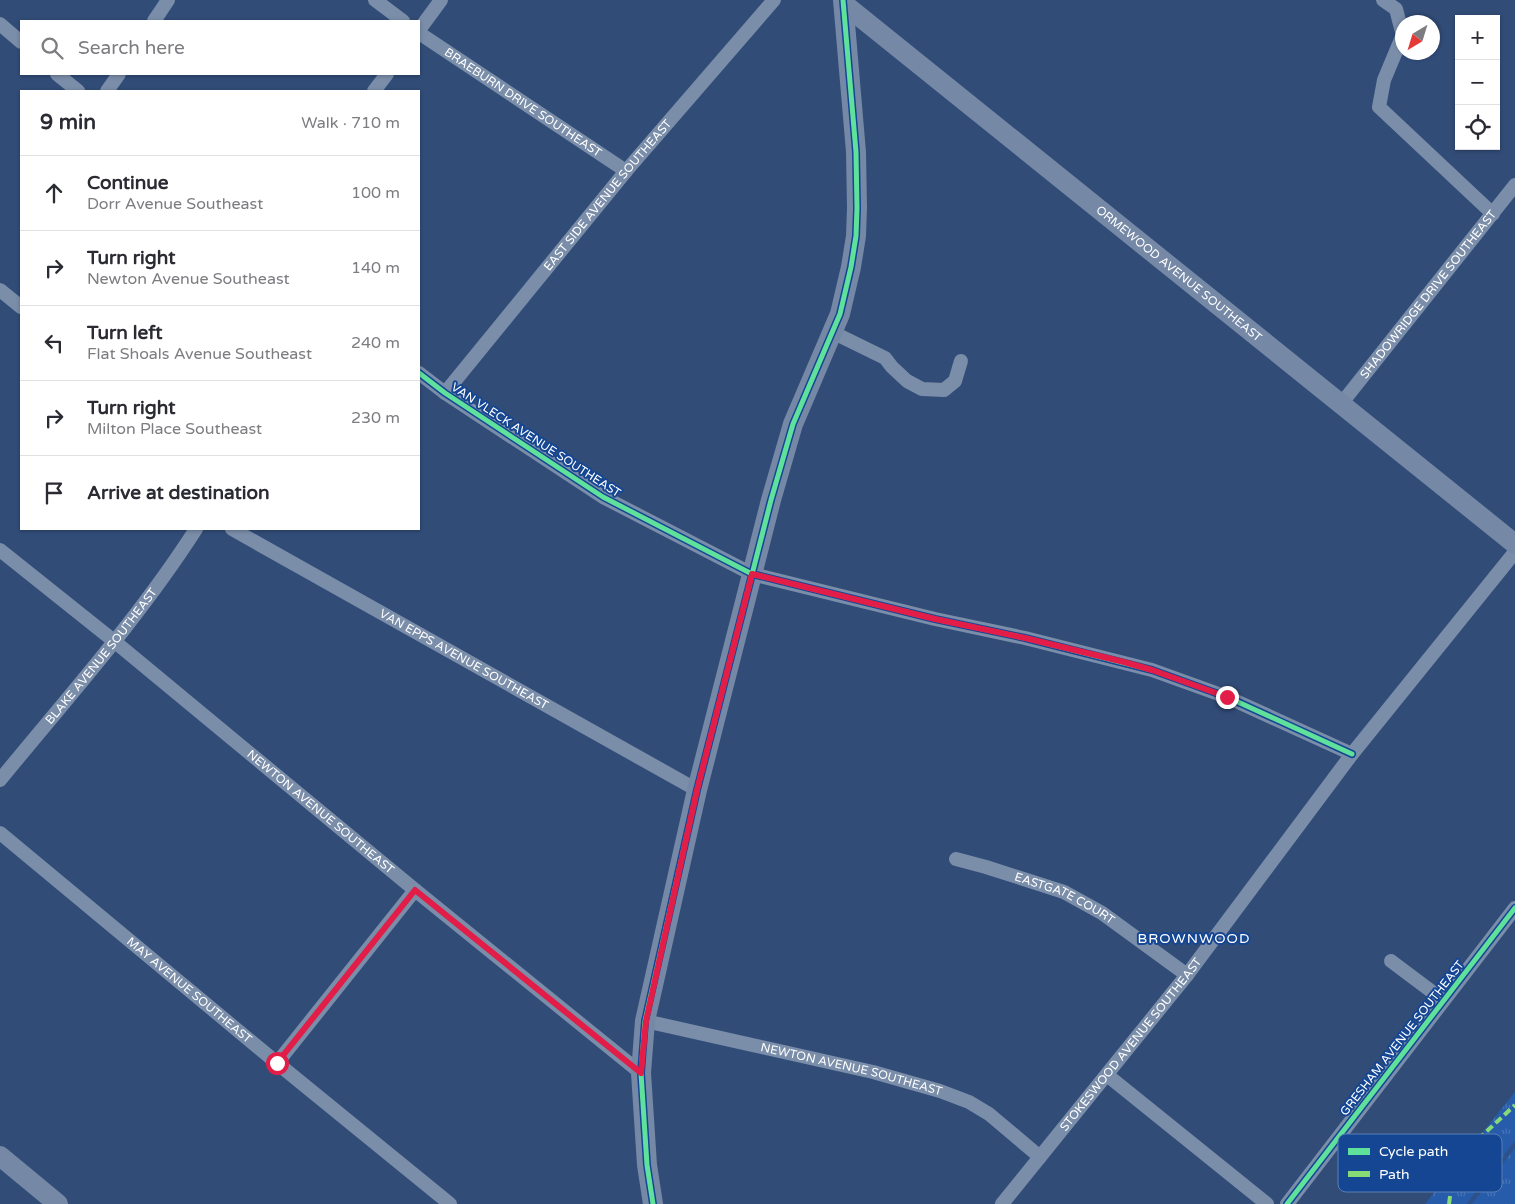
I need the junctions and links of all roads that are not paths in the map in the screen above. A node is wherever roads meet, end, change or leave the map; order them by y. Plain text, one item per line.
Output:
1 (168, 0) edge
2 (375, 0) edge
3 (441, 0) edge
4 (774, 0) edge
5 (1383, 0) edge
6 (843, 2) edge
7 (1398, 15) edge
8 (155, 20) edge
9 (402, 20) edge
10 (0, 24) edge
11 (420, 31) edge
12 (420, 33) edge
13 (20, 41) edge
14 (1395, 54) edge
15 (58, 75) edge
16 (118, 75) edge
17 (386, 75) edge
18 (77, 90) edge
19 (109, 90) edge
20 (375, 90) edge
21 (626, 171) junction
22 (1515, 185) edge
23 (1493, 214) junction
24 (0, 290) edge
25 (20, 306) edge
26 (832, 332) junction
27 (960, 361) dead end
28 (420, 374) edge
29 (444, 393) junction
30 (1341, 404) junction
31 (195, 530) edge
32 (234, 530) edge
33 (1515, 544) edge
34 (0, 550) edge
35 (1515, 552) edge
36 (752, 574) junction
37 (114, 641) junction
38 (1352, 754) junction
39 (0, 780) edge
40 (697, 790) junction
41 (0, 833) edge
42 (956, 859) dead end
43 (415, 890) junction
44 (1515, 908) edge
45 (1391, 961) dead end
46 (1188, 975) junction
47 (1443, 1000) junction
48 (646, 1021) junction
49 (277, 1063) junction
50 (641, 1073) junction
51 (1107, 1075) junction
52 (1341, 1134) edge
53 (1338, 1137) edge
54 (0, 1156) edge
55 (1040, 1157) junction
56 (58, 1204) edge
57 (450, 1204) edge
58 (653, 1204) edge
59 (1002, 1204) edge
60 (1267, 1204) edge
61 (1287, 1204) edge

1 - 8 street
2 - 9 street
3 - 11 street
4 - 21 street, EAST SIDE AVENUE SOUTHEAST
5 - 7 street
6 - 26 street
6 - 30 street, ORMEWOOD AVENUE SOUTHEAST
10 - 13 street
12 - 21 street, BRAEBURN DRIVE SOUTHEAST
14 - 23 street
15 - 18 street
16 - 19 street
17 - 20 street
21 - 29 street, EAST SIDE AVENUE SOUTHEAST
22 - 23 street, SHADOWRIDGE DRIVE SOUTHEAST
23 - 30 street, SHADOWRIDGE DRIVE SOUTHEAST
24 - 25 street
26 - 27 street
26 - 36 street
28 - 29 street, VAN VLECK AVENUE SOUTHEAST
29 - 36 street, VAN VLECK AVENUE SOUTHEAST
30 - 33 street, ORMEWOOD AVENUE SOUTHEAST
31 - 37 street, BLAKE AVENUE SOUTHEAST
32 - 40 street, VAN EPPS AVENUE SOUTHEAST
34 - 37 street, NEWTON AVENUE SOUTHEAST
35 - 38 street, STOKESWOOD AVENUE SOUTHEAST
36 - 38 street, VAN VLECK AVENUE SOUTHEAST
36 - 40 street
37 - 39 street, BLAKE AVENUE SOUTHEAST
37 - 43 street, NEWTON AVENUE SOUTHEAST
38 - 46 street, STOKESWOOD AVENUE SOUTHEAST
40 - 48 street
41 - 49 street, MAY AVENUE SOUTHEAST
42 - 46 street, EASTGATE COURT
43 - 49 street
43 - 50 street, NEWTON AVENUE SOUTHEAST
44 - 47 street, GRESHAM AVENUE SOUTHEAST
45 - 47 street
46 - 51 street, STOKESWOOD AVENUE SOUTHEAST
47 - 52 street, GRESHAM AVENUE SOUTHEAST
48 - 50 street
48 - 55 street, NEWTON AVENUE SOUTHEAST
49 - 57 street, MAY AVENUE SOUTHEAST
50 - 58 street
51 - 55 street, STOKESWOOD AVENUE SOUTHEAST
51 - 60 street
53 - 61 street, GRESHAM AVENUE SOUTHEAST
54 - 56 street
55 - 59 street, STOKESWOOD AVENUE SOUTHEAST

